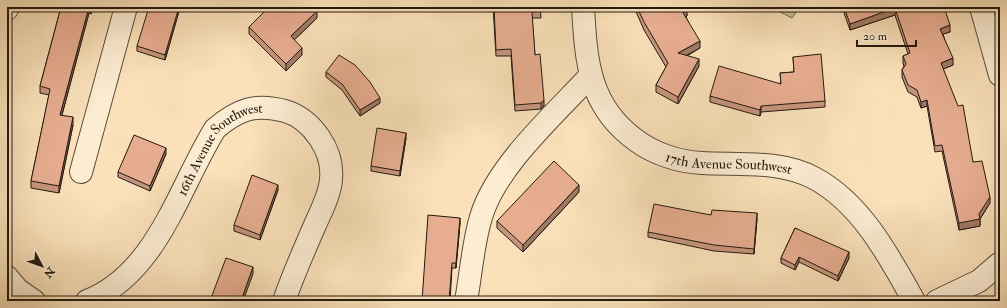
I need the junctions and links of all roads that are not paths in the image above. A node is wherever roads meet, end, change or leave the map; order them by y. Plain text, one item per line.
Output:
1 (126, 7) edge
2 (583, 7) edge
3 (981, 7) edge
4 (591, 75) junction
5 (1000, 75) edge
6 (81, 172) dead end
7 (1000, 263) edge
8 (7, 277) edge
9 (34, 301) edge
10 (87, 301) edge
11 (284, 301) edge
12 (466, 301) edge
13 (914, 301) edge
14 (937, 301) edge

1 - 6 street
2 - 4 street, 17th Avenue Southwest
3 - 5 street
4 - 12 street
4 - 13 street, 17th Avenue Southwest
7 - 14 street
8 - 9 street
10 - 11 street, 16th Avenue Southwest

